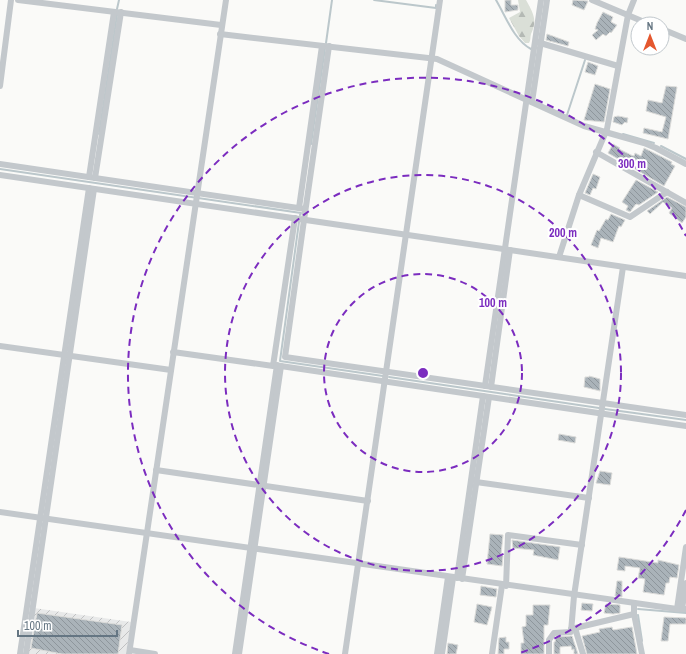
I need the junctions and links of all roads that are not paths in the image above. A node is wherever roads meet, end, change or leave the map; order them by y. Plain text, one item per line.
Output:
1 (11, 0) edge
2 (18, 0) edge
3 (226, 0) edge
4 (440, 0) edge
5 (541, 0) edge
6 (547, 0) edge
7 (592, 0) edge
8 (634, 0) edge
9 (118, 12) junction
10 (628, 15) junction
11 (221, 25) junction
12 (670, 33) edge
13 (220, 34) junction
14 (686, 40) edge
15 (538, 43) junction
16 (325, 46) junction
17 (432, 58) junction
18 (618, 66) junction
19 (0, 86) edge
20 (529, 101) junction
21 (605, 133) junction
22 (596, 152) junction
23 (0, 164) edge
24 (686, 164) edge
25 (0, 175) edge
26 (92, 178) junction
27 (91, 189) junction
28 (668, 192) junction
29 (579, 195) junction
30 (196, 198) junction
31 (686, 202) edge
32 (302, 209) junction
33 (296, 218) junction
34 (304, 220) junction
35 (407, 235) junction
36 (507, 250) junction
37 (559, 258) junction
38 (623, 267) junction
39 (686, 276) edge
40 (0, 346) edge
41 (173, 352) junction
42 (67, 355) junction
43 (277, 365) junction
44 (171, 370) junction
45 (386, 372) junction
46 (385, 382) junction
47 (488, 386) junction
48 (486, 397) junction
49 (603, 403) junction
50 (601, 414) junction
51 (686, 415) edge
52 (686, 426) edge
53 (156, 470) junction
54 (476, 482) junction
55 (262, 485) junction
56 (589, 498) junction
57 (368, 501) junction
58 (0, 512) edge
59 (43, 518) junction
60 (147, 533) junction
61 (582, 545) junction
62 (686, 547) edge
63 (252, 549) junction
64 (359, 564) junction
65 (455, 578) junction
66 (686, 583) edge
67 (504, 585) junction
68 (574, 596) junction
69 (634, 603) junction
70 (682, 609) edge
71 (634, 614) junction
72 (573, 629) junction
73 (130, 652) edge
74 (20, 654) edge
75 (26, 654) edge
76 (155, 654) edge
77 (235, 654) edge
78 (239, 654) edge
79 (346, 654) edge
80 (437, 654) edge
81 (442, 654) edge
82 (492, 654) edge
83 (549, 654) edge
84 (583, 654) edge
85 (642, 654) edge

1 - 19 street
2 - 9 street
3 - 11 street
4 - 17 street
5 - 15 street
6 - 15 street
7 - 10 street
8 - 10 street
9 - 11 street
9 - 26 street
10 - 18 street
11 - 13 street
12 - 14 street
13 - 16 street
13 - 30 street
15 - 18 street
15 - 20 street
16 - 17 street
16 - 32 street
17 - 20 street
17 - 35 street
18 - 21 street
20 - 21 street
20 - 36 street
21 - 22 street
21 - 24 street
22 - 28 street
22 - 29 street
23 - 26 street
25 - 27 street
26 - 30 street
27 - 30 street
27 - 42 street
28 - 29 street
28 - 31 street
29 - 37 street
30 - 32 street
30 - 33 street
30 - 41 street
32 - 34 street
33 - 34 street
33 - 43 street
34 - 35 street
34 - 45 street
35 - 36 street
35 - 45 street
36 - 37 street
36 - 47 street
37 - 38 street
38 - 39 street
38 - 49 street
40 - 42 street
41 - 43 street
41 - 44 street
42 - 44 street
42 - 59 street
43 - 46 street
43 - 55 street
44 - 53 street
45 - 46 street
45 - 47 street
46 - 48 street
46 - 57 street
47 - 49 street
48 - 50 street
48 - 54 street
48 - 65 street
49 - 50 street
49 - 51 street
50 - 52 street
50 - 56 street
53 - 55 street
53 - 60 street
54 - 56 street
54 - 65 street
55 - 57 street
55 - 63 street
56 - 61 street
57 - 64 street
58 - 59 street
59 - 60 street
59 - 74 street
59 - 75 street
60 - 63 street
60 - 73 street
61 - 67 street
61 - 68 street
62 - 70 street
63 - 64 street
63 - 77 street
63 - 78 street
64 - 65 street
64 - 79 street
65 - 67 street
65 - 80 street
65 - 81 street
66 - 70 street
67 - 68 street
67 - 82 street
68 - 69 street
68 - 72 street
69 - 70 street
69 - 71 street
71 - 72 street
71 - 85 street
72 - 83 street
72 - 84 street
73 - 76 street

